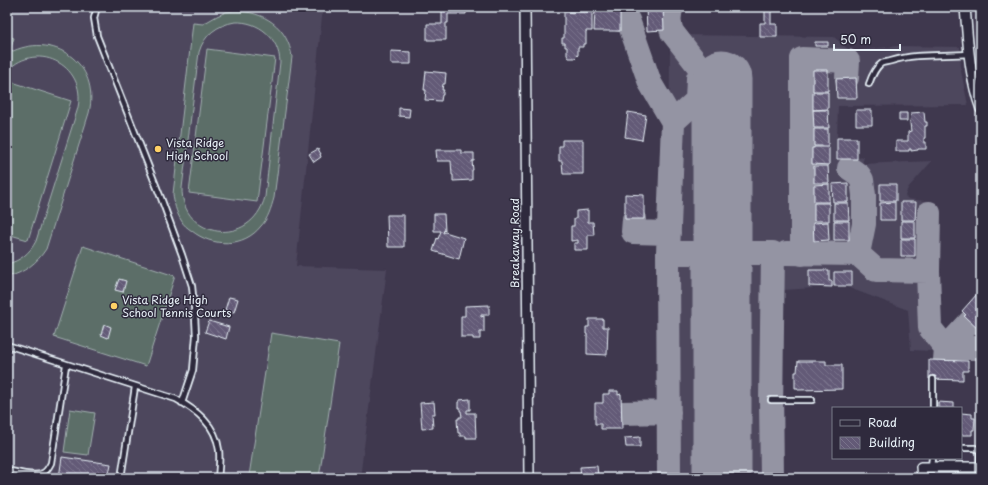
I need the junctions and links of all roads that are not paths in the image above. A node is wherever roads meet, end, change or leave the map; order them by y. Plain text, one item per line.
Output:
1 (96, 7) edge
2 (525, 7) edge
3 (965, 7) edge
4 (969, 54) junction
5 (869, 84) dead end
6 (981, 109) edge
7 (7, 345) edge
8 (66, 365) junction
9 (933, 379) dead end
10 (135, 386) junction
11 (771, 400) dead end
12 (812, 400) dead end
13 (182, 402) junction
14 (933, 407) edge
15 (962, 448) edge
16 (932, 462) edge
17 (981, 468) edge
18 (7, 470) edge
19 (120, 478) edge
20 (218, 478) edge
21 (530, 478) edge
22 (922, 478) edge

1 - 13 lane
2 - 21 street, Breakaway Road
3 - 4 street
4 - 5 lane
4 - 6 street
7 - 8 lane
8 - 10 lane
8 - 18 lane
9 - 14 lane
10 - 13 lane
10 - 19 lane
11 - 12 lane
13 - 20 lane
15 - 17 lane
16 - 17 street
16 - 22 street

